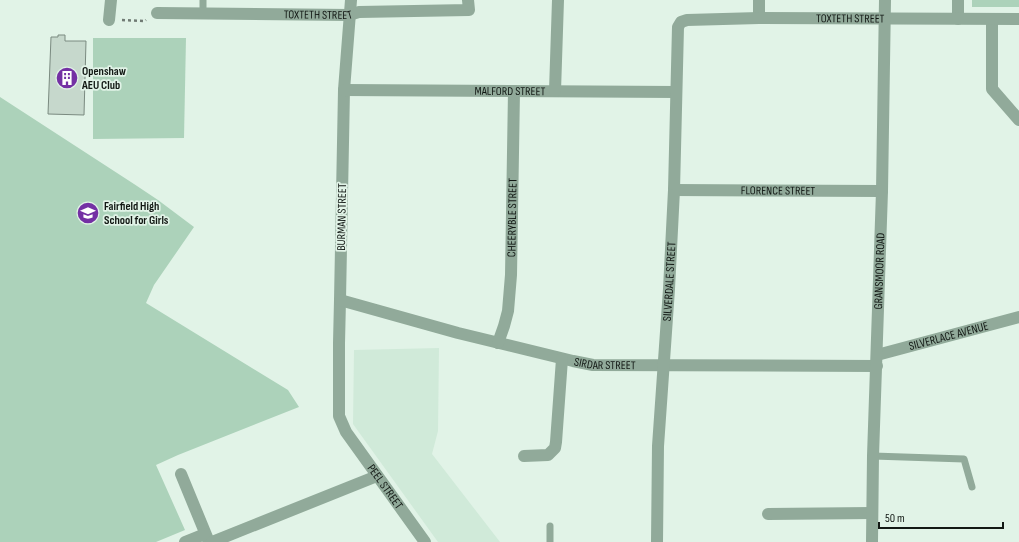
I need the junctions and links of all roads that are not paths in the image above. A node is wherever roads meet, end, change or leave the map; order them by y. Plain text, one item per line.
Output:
1 (112, 0) edge
2 (203, 0) edge
3 (351, 0) edge
4 (468, 0) edge
5 (558, 0) edge
6 (760, 0) edge
7 (885, 0) edge
8 (958, 0) edge
9 (157, 13) road end
10 (203, 13) junction
11 (349, 15) junction
12 (759, 18) junction
13 (885, 19) junction
14 (958, 19) junction
15 (109, 20) road end
16 (992, 20) junction
17 (1019, 20) edge
18 (681, 22) joint
19 (344, 90) junction
20 (514, 91) junction
21 (555, 91) junction
22 (676, 92) junction
23 (1019, 120) edge
24 (674, 190) junction
25 (882, 191) junction
26 (340, 300) junction
27 (1019, 317) edge
28 (498, 343) junction
29 (562, 359) junction
30 (877, 361) junction
31 (663, 366) junction
32 (346, 432) joint
33 (524, 456) dead end
34 (873, 456) junction
35 (181, 474) dead end
36 (377, 476) junction
37 (972, 486) dead end
38 (872, 513) junction
39 (768, 514) dead end
40 (550, 526) dead end
41 (209, 539) edge
42 (185, 542) edge
43 (425, 542) edge
44 (550, 542) edge
45 (657, 542) edge
46 (872, 542) edge

1 - 15 street
2 - 10 lane
3 - 11 street, BURMAN STREET
4 - 11 street, TOXTETH STREET
5 - 21 street
6 - 12 street
7 - 13 street, GRANSMOOR ROAD
8 - 14 street
9 - 10 street, TOXTETH STREET
10 - 11 street, TOXTETH STREET
11 - 19 street, BURMAN STREET
12 - 13 street, TOXTETH STREET
12 - 18 street, TOXTETH STREET
13 - 14 street, TOXTETH STREET
13 - 25 street, GRANSMOOR ROAD
14 - 16 street, TOXTETH STREET
16 - 17 street, TOXTETH STREET
16 - 23 street
18 - 22 street, SILVERDALE STREET
19 - 20 street, MALFORD STREET
19 - 26 street, BURMAN STREET
20 - 21 street, MALFORD STREET
20 - 28 street, CHEERYBLE STREET
21 - 22 street, MALFORD STREET
22 - 24 street, SILVERDALE STREET
24 - 25 street, FLORENCE STREET
24 - 31 street, SILVERDALE STREET
25 - 30 street, GRANSMOOR ROAD
26 - 28 street, SIRDAR STREET
26 - 32 street, BURMAN STREET
27 - 30 street, SILVERLACE AVENUE
28 - 29 street, SIRDAR STREET
29 - 31 street, SIRDAR STREET
29 - 33 street
30 - 31 street, SIRDAR STREET
30 - 34 street, GRANSMOOR ROAD
31 - 45 street, SILVERDALE STREET
32 - 36 street, PEEL STREET
34 - 37 lane
34 - 38 street, GRANSMOOR ROAD
35 - 41 street
36 - 41 street
36 - 43 street, PEEL STREET
38 - 39 street
38 - 46 street, GRANSMOOR ROAD
40 - 44 lane
41 - 42 street

